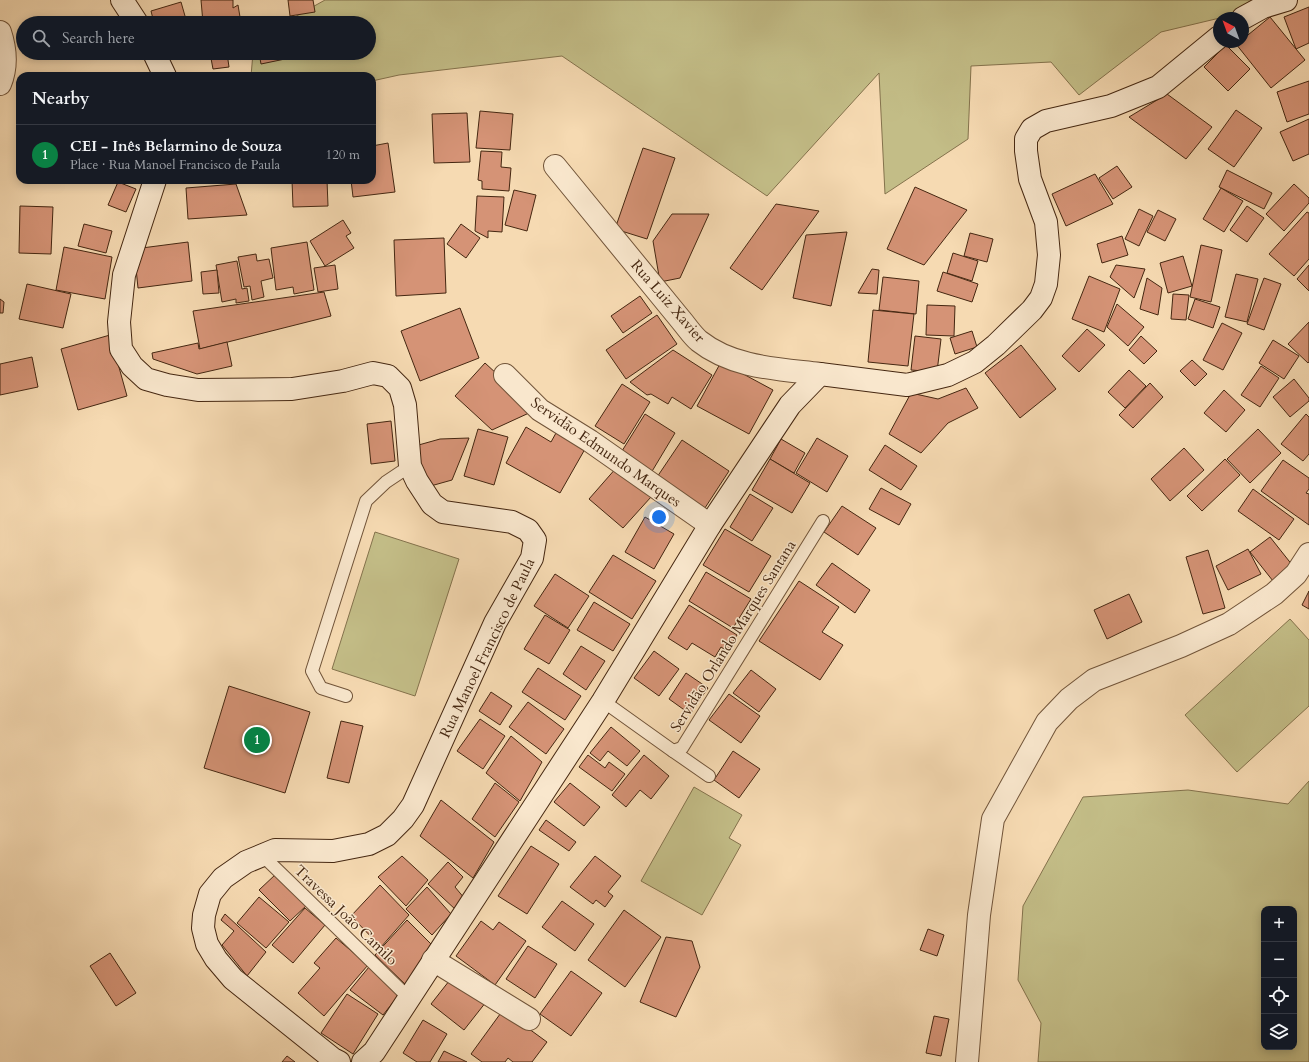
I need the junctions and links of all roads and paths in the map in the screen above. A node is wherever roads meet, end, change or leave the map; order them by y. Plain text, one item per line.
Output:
1 (122, 0) edge
2 (1286, 0) edge
3 (1249, 14) edge
4 (132, 16) edge
5 (0, 32) edge
6 (1213, 42) edge
7 (157, 60) edge
8 (162, 72) edge
9 (0, 84) edge
10 (555, 166) dead end
11 (154, 184) edge
12 (820, 374) junction
13 (505, 375) dead end
14 (410, 466) junction
15 (822, 521) dead end
16 (710, 525) junction
17 (1309, 554) edge
18 (346, 696) dead end
19 (603, 701) junction
20 (673, 751) junction
21 (708, 776) dead end
22 (262, 855) junction
23 (433, 960) junction
24 (409, 998) junction
25 (529, 1019) dead end
26 (339, 1062) edge
27 (362, 1062) edge
28 (967, 1062) edge

1 - 4 street
2 - 3 street
5 - 9 street
6 - 12 street
7 - 8 street
10 - 12 street, Rua Luiz Xavier
11 - 14 street, Rua Manoel Francisco de Paula
12 - 16 street
13 - 16 street, Servidão Edmundo Marques
14 - 18 lane
14 - 22 street, Rua Manoel Francisco de Paula
15 - 20 lane, Servidão Orlando Marques Santana
16 - 19 street
17 - 28 street
19 - 20 lane, Servidão Orlando Marques Santana
19 - 23 street
20 - 21 lane
22 - 24 lane, Travessa João Camilo
22 - 26 street, Rua Manoel Francisco de Paula
23 - 24 street
23 - 25 street
24 - 27 street

